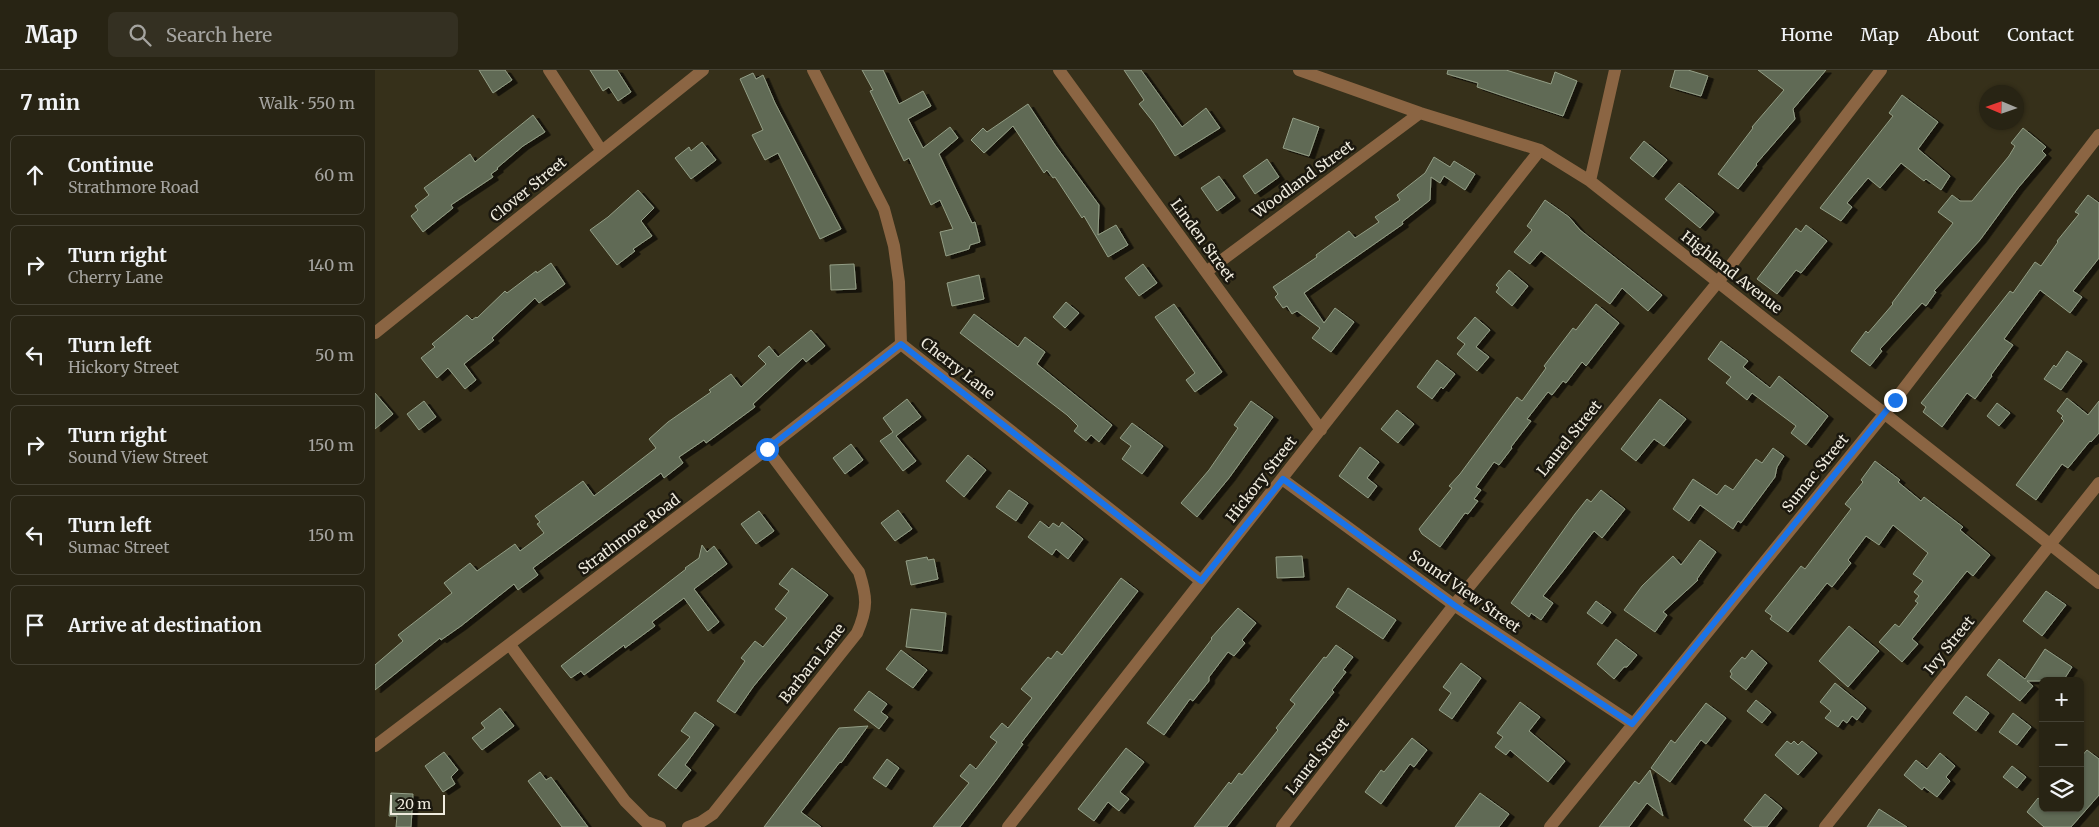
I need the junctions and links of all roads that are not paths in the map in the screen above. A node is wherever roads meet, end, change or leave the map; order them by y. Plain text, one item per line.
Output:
1 (549, 70) edge
2 (703, 70) edge
3 (813, 70) edge
4 (1059, 70) edge
5 (1299, 70) edge
6 (1615, 70) edge
7 (1881, 70) edge
8 (1420, 113) junction
9 (2099, 134) edge
10 (601, 150) junction
11 (1540, 150) junction
12 (1589, 180) junction
13 (1206, 272) junction
14 (1718, 282) junction
15 (375, 334) edge
16 (901, 344) junction
17 (1885, 413) junction
18 (1321, 430) junction
19 (767, 449) junction
20 (1283, 479) junction
21 (2099, 483) edge
22 (2051, 543) junction
23 (1201, 581) junction
24 (2099, 583) edge
25 (1454, 605) junction
26 (510, 645) junction
27 (1632, 724) junction
28 (375, 746) edge
29 (659, 827) edge
30 (688, 827) edge
31 (1008, 827) edge
32 (1282, 827) edge
33 (1550, 827) edge
34 (1825, 827) edge

1 - 10 street
2 - 10 street, Clover Street
3 - 16 street, Cherry Lane
4 - 13 street, Linden Street
5 - 8 street, Highland Avenue
6 - 12 street
7 - 14 street, Laurel Street
8 - 11 street, Highland Avenue
8 - 13 street, Woodland Street
9 - 17 street, Sumac Street
10 - 15 street, Clover Street
11 - 12 street, Highland Avenue
11 - 18 street, Hickory Street
12 - 14 street, Highland Avenue
13 - 18 street, Linden Street
14 - 17 street, Highland Avenue
14 - 25 street, Laurel Street
16 - 19 street, Strathmore Road
16 - 23 street, Cherry Lane
17 - 22 street, Highland Avenue
17 - 27 street, Sumac Street
18 - 20 street, Hickory Street
19 - 26 street, Strathmore Road
19 - 30 street, Barbara Lane
20 - 23 street, Hickory Street
20 - 25 street, Sound View Street
21 - 22 street, Ivy Street
22 - 24 street, Highland Avenue
22 - 34 street, Ivy Street
23 - 31 street, Hickory Street
25 - 27 street, Sound View Street
25 - 32 street, Laurel Street
26 - 28 street, Strathmore Road
26 - 29 street
27 - 33 street, Sumac Street

